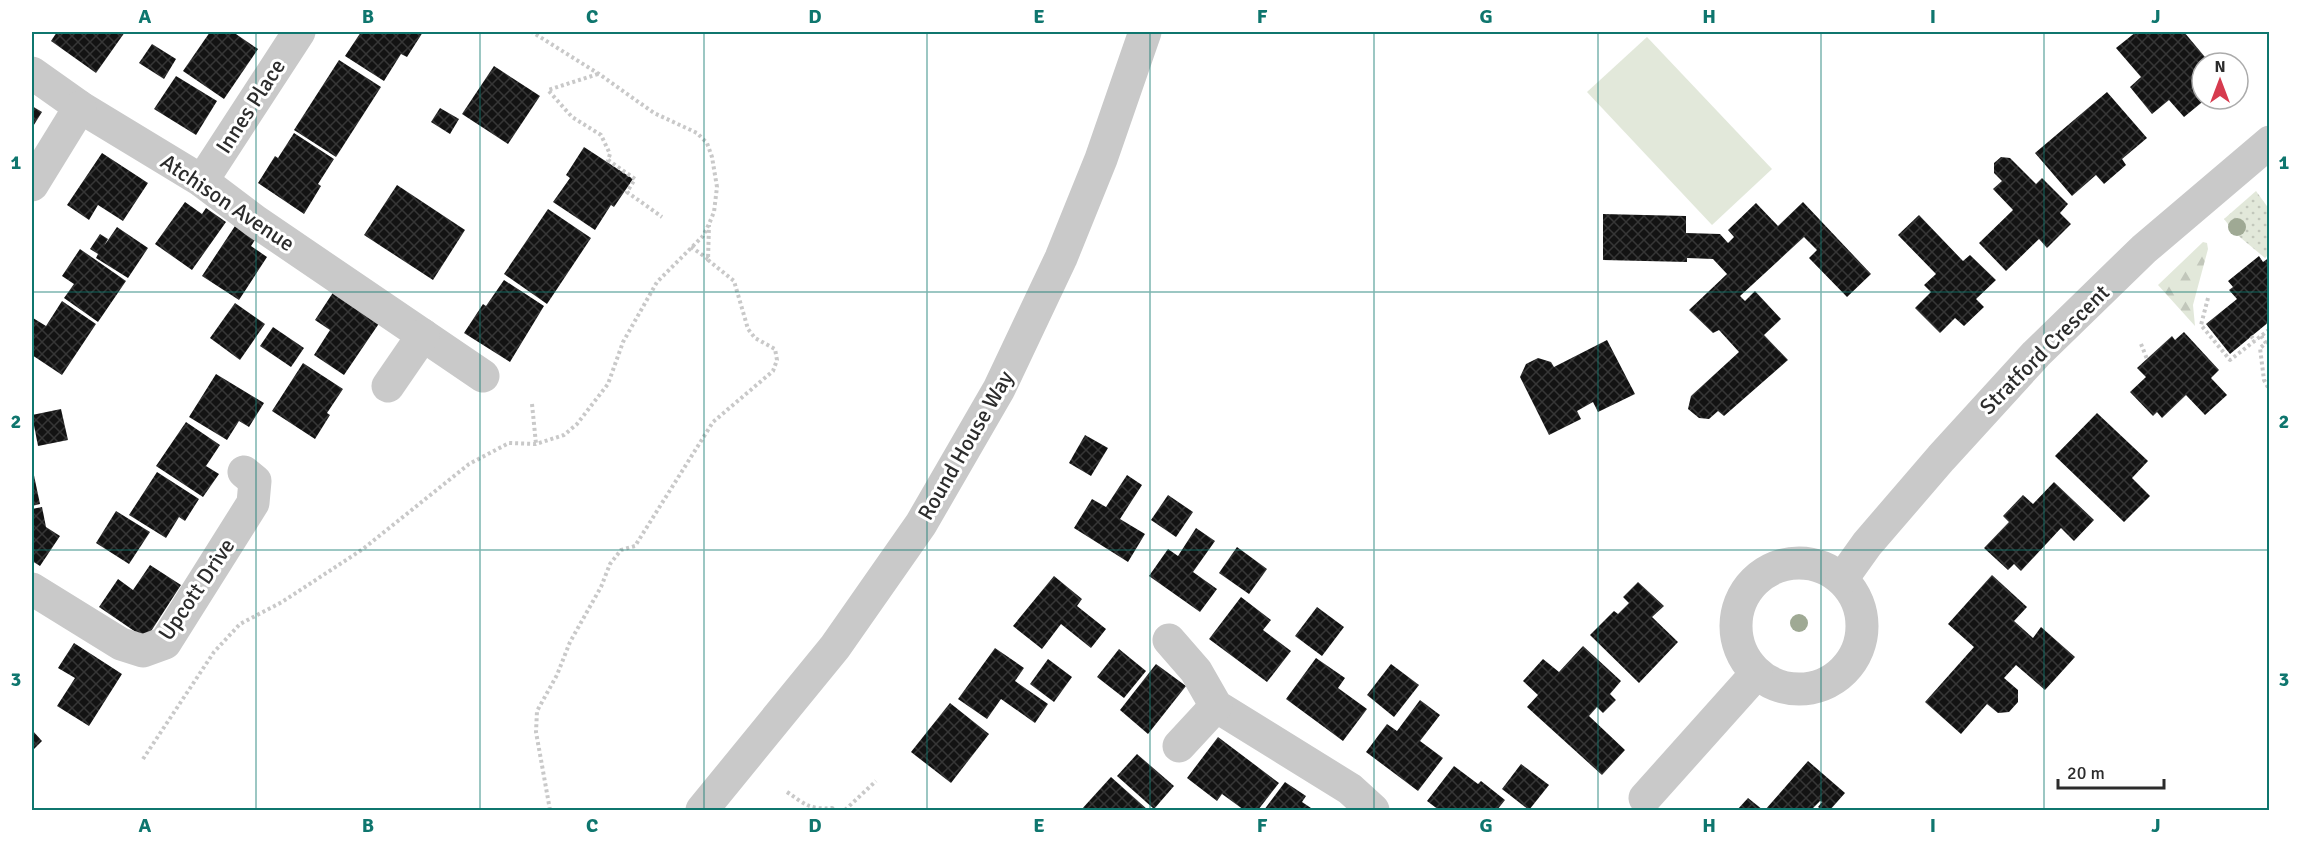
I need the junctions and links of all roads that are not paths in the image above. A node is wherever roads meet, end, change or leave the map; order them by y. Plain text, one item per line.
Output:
1 (299, 32) edge
2 (1145, 32) edge
3 (32, 73) edge
4 (80, 107) junction
5 (2270, 142) edge
6 (202, 181) junction
7 (32, 185) edge
8 (423, 335) junction
9 (483, 376) dead end
10 (388, 386) dead end
11 (244, 472) dead end
12 (1842, 579) junction
13 (32, 589) edge
14 (1169, 640) dead end
15 (1756, 674) junction
16 (1216, 706) junction
17 (1179, 746) dead end
18 (1645, 798) dead end
19 (702, 810) edge
20 (1373, 810) edge

1 - 6 street, Innes Place
2 - 19 street, Round House Way
3 - 4 street, Atchison Avenue
4 - 6 street, Atchison Avenue
4 - 7 street
5 - 12 street, Stratford Crescent
6 - 8 street, Atchison Avenue
8 - 9 street, Atchison Avenue
8 - 10 street
11 - 13 street, Upcott Drive
12 - 15 street
12 - 15 street
14 - 16 street
15 - 18 street
16 - 17 street
16 - 20 street

